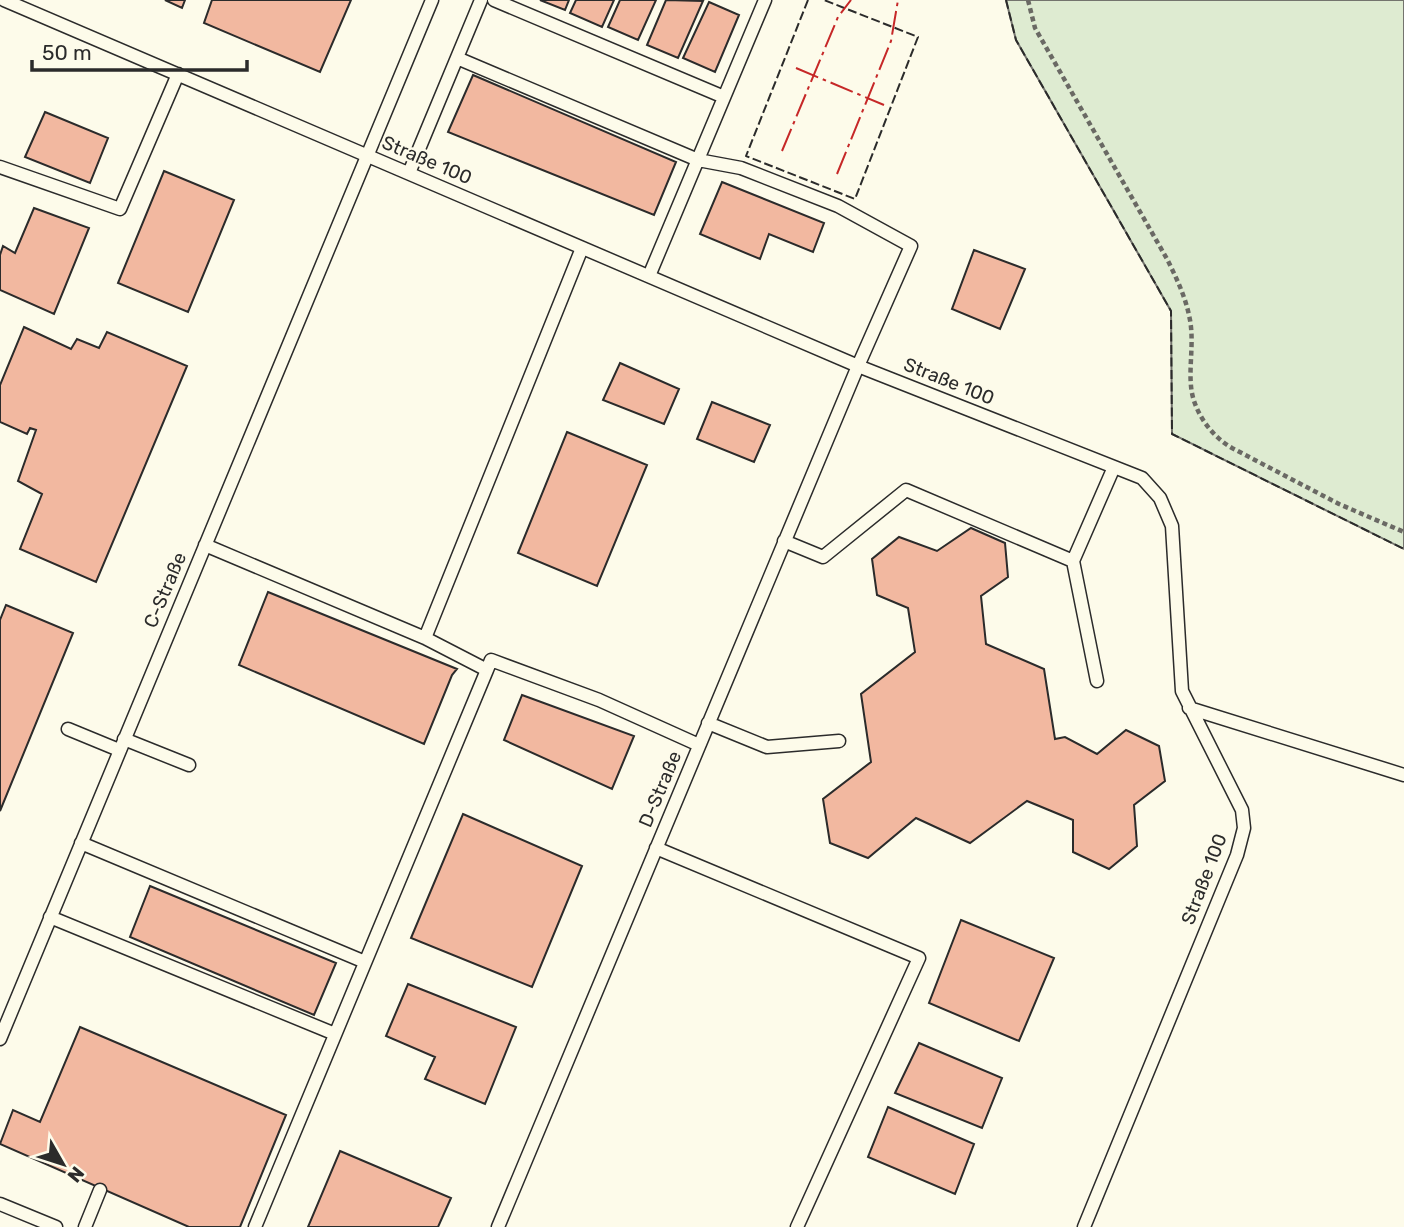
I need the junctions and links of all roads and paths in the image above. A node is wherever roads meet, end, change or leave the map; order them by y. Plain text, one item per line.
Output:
1 (4, 0) edge
2 (432, 0) edge
3 (481, 0) edge
4 (494, 0) edge
5 (765, 0) edge
6 (1028, 0) edge
7 (457, 58) junction
8 (178, 74) junction
9 (724, 97) junction
10 (366, 155) junction
11 (698, 160) junction
12 (0, 167) edge
13 (409, 173) junction
14 (582, 248) junction
15 (649, 276) junction
16 (858, 366) junction
17 (1114, 467) junction
18 (1404, 532) edge
19 (784, 541) junction
20 (205, 545) junction
21 (1073, 561) junction
22 (425, 638) junction
23 (487, 670) junction
24 (1097, 681) dead end
25 (1189, 708) junction
26 (708, 723) junction
27 (68, 729) dead end
28 (839, 741) dead end
29 (122, 745) junction
30 (699, 745) junction
31 (190, 765) dead end
32 (1404, 775) edge
33 (81, 843) junction
34 (656, 848) junction
35 (51, 917) junction
36 (365, 962) junction
37 (335, 1034) junction
38 (0, 1039) edge
39 (100, 1190) dead end
40 (0, 1203) edge
41 (56, 1227) edge
42 (85, 1227) edge
43 (255, 1227) edge
44 (498, 1227) edge
45 (797, 1227) edge
46 (1084, 1227) edge

1 - 8 lane, Straße 100
2 - 10 lane, C-Straße
3 - 7 lane
4 - 9 lane
5 - 9 lane
6 - 18 path
7 - 11 lane
7 - 13 lane
8 - 10 lane, Straße 100
8 - 12 lane
9 - 11 lane
10 - 13 lane, Straße 100
10 - 20 lane, C-Straße
11 - 15 lane
11 - 16 lane, D-Straße
13 - 14 lane, Straße 100
14 - 15 lane, Straße 100
14 - 22 lane
15 - 16 lane, Straße 100
16 - 17 lane, Straße 100
16 - 19 lane, D-Straße
17 - 21 lane
17 - 25 lane, Straße 100
19 - 21 lane
19 - 26 lane, D-Straße
20 - 22 lane
20 - 29 lane, C-Straße
21 - 24 lane
22 - 23 lane
23 - 30 lane
23 - 36 lane
25 - 32 lane
25 - 46 lane, Straße 100
26 - 28 lane
26 - 30 lane, D-Straße
27 - 29 lane
29 - 31 lane
29 - 33 lane, C-Straße
30 - 34 lane, D-Straße
33 - 35 lane, C-Straße
33 - 36 lane
34 - 44 lane, D-Straße
34 - 45 lane
35 - 37 lane
35 - 38 lane, C-Straße
36 - 37 lane
37 - 43 lane
39 - 42 lane
40 - 41 lane

